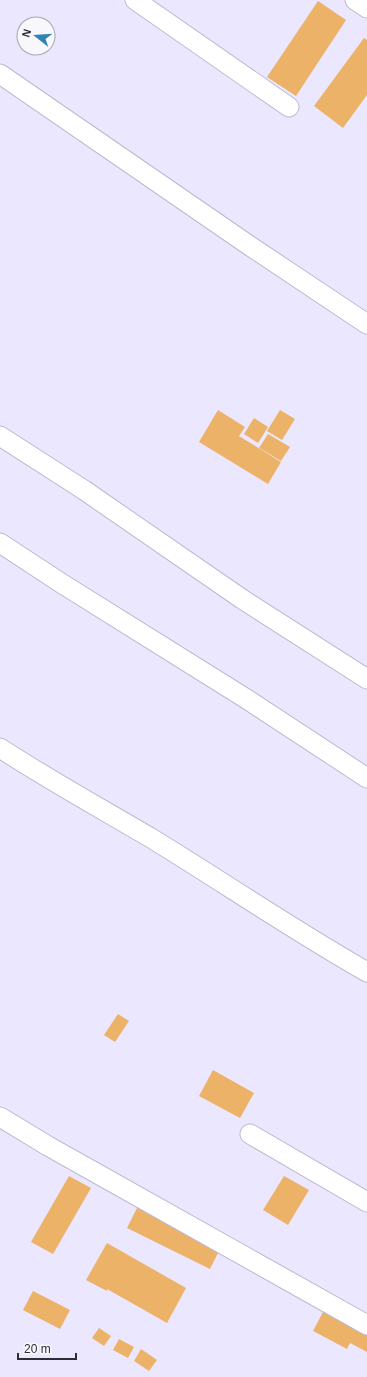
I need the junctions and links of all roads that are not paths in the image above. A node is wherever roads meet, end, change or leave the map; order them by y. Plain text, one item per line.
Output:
1 (135, 0) edge
2 (355, 0) edge
3 (367, 8) edge
4 (0, 74) edge
5 (289, 108) dead end
6 (367, 324) edge
7 (0, 436) edge
8 (0, 543) edge
9 (367, 679) edge
10 (0, 748) edge
11 (367, 778) edge
12 (367, 972) edge
13 (0, 1117) edge
14 (250, 1134) dead end
15 (367, 1202) edge
16 (367, 1325) edge

1 - 5 street
2 - 3 street
4 - 6 street
7 - 9 street
8 - 11 street
10 - 12 street
13 - 16 street
14 - 15 street

